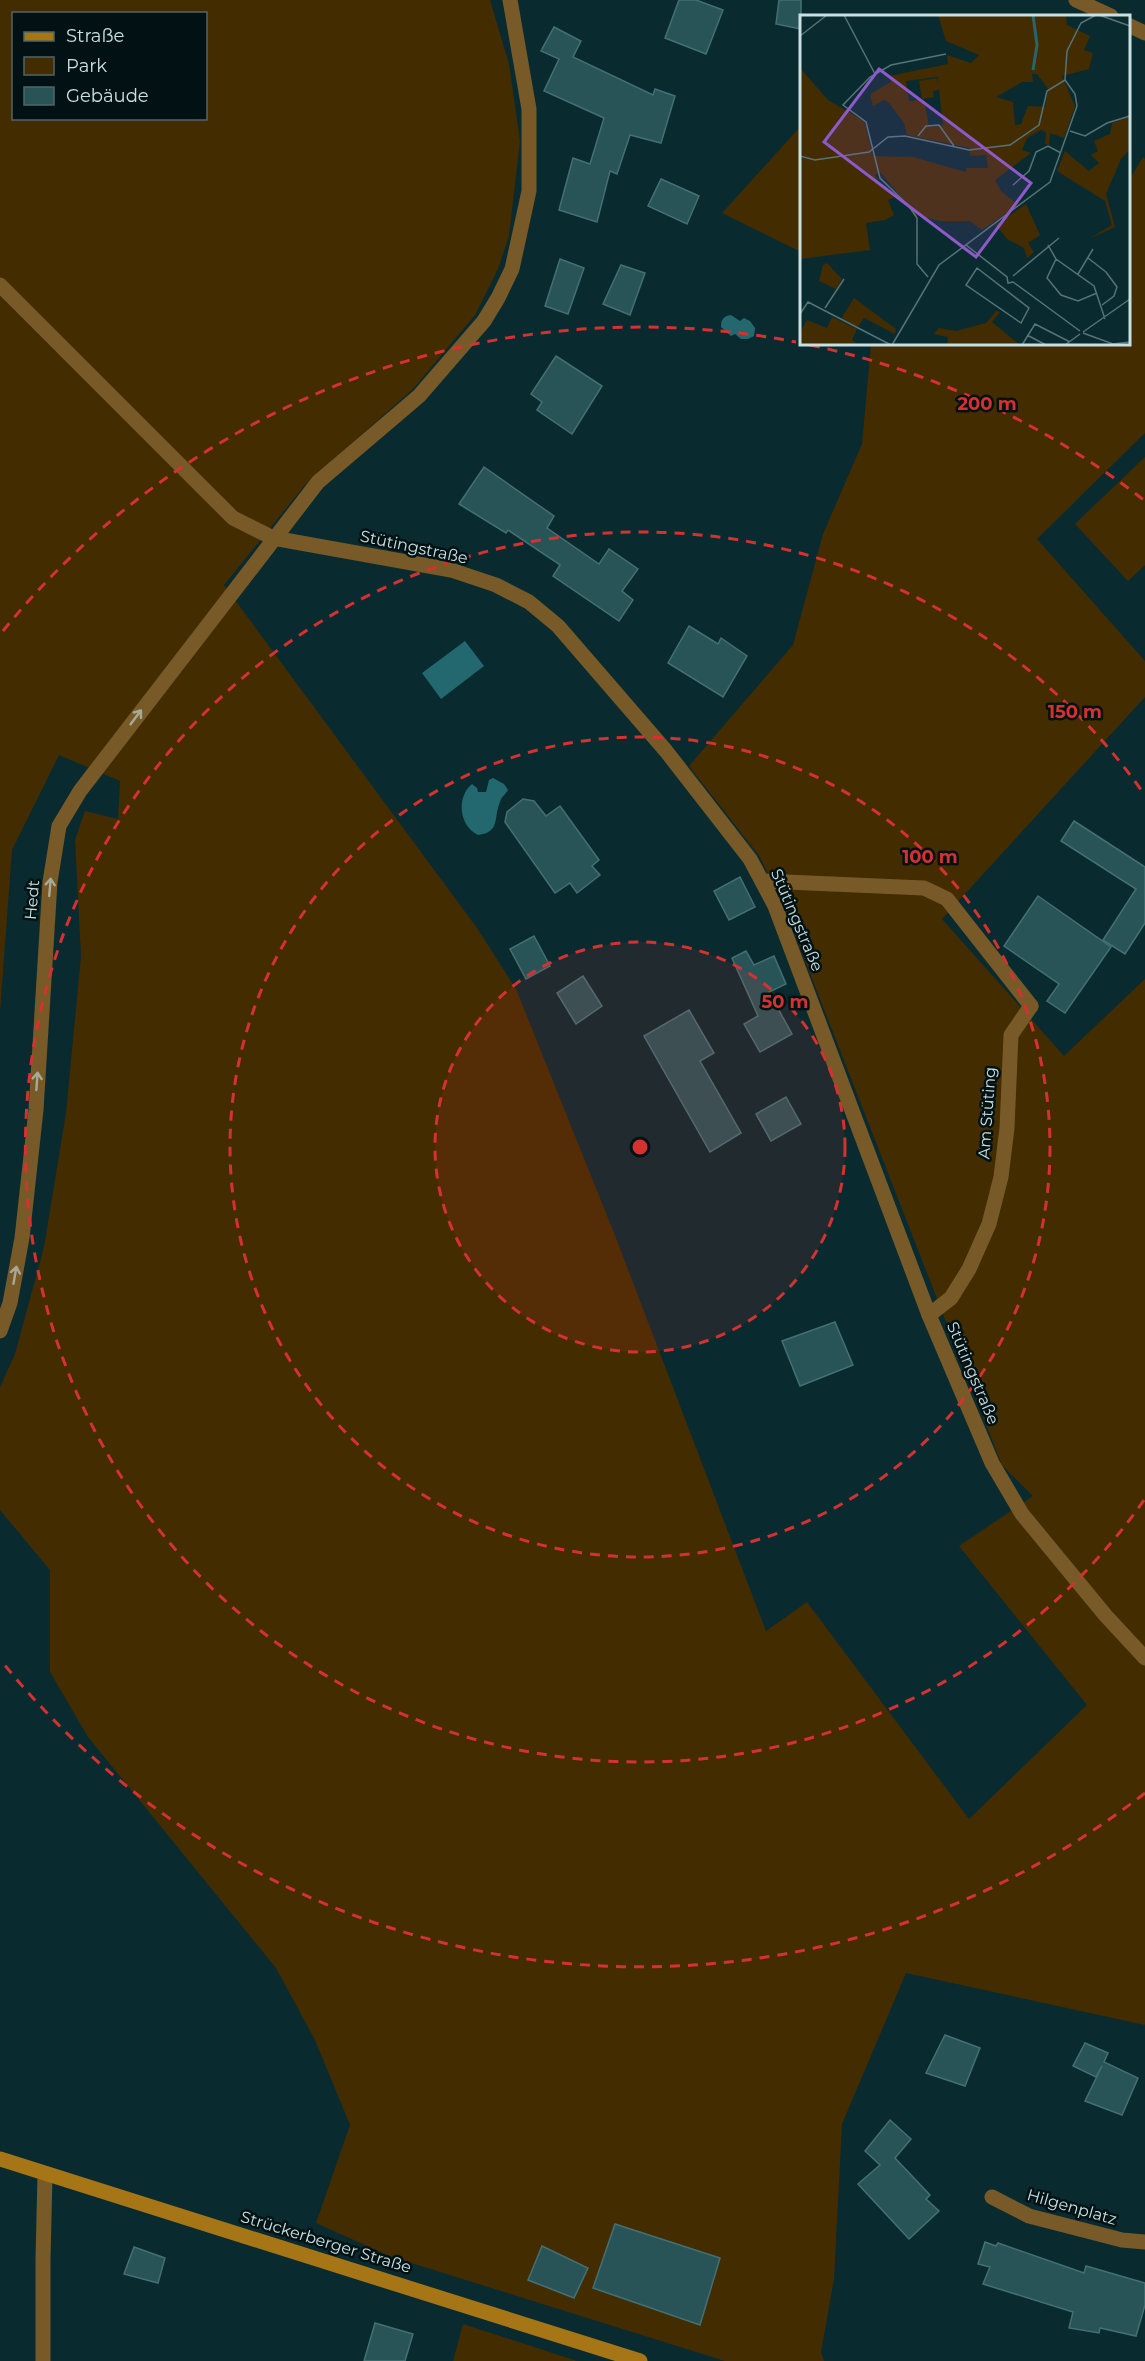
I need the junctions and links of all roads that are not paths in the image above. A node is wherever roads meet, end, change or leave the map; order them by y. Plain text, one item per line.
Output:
1 (510, 0) edge
2 (1076, 0) edge
3 (1109, 15) edge
4 (1130, 26) edge
5 (1145, 33) edge
6 (0, 285) edge
7 (273, 538) junction
8 (763, 881) junction
9 (929, 1315) junction
10 (0, 1331) edge
11 (1145, 1658) edge
12 (0, 2159) edge
13 (45, 2175) junction
14 (992, 2197) dead end
15 (1145, 2242) edge
16 (43, 2361) edge
17 (640, 2361) edge

1 - 7 street
2 - 3 street
4 - 5 street
6 - 7 street, Stütingstraße
7 - 8 street, Stütingstraße
10 -> 7 street, Hedt
8 - 9 street, Stütingstraße
8 - 9 street, Am Stüting
9 - 11 street, Stütingstraße
12 - 13 main road, Strückerberger Straße
13 - 16 street
13 - 17 main road, Strückerberger Straße
14 - 15 street, Hilgenplatz

